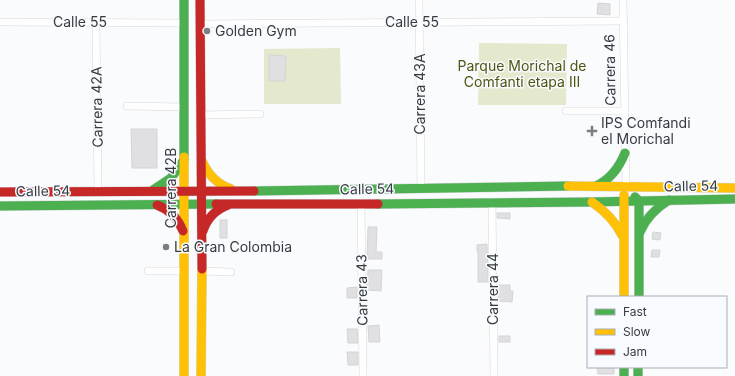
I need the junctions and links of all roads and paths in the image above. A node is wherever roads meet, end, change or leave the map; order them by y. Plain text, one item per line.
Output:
1 (184, 0) edge
2 (200, 0) edge
3 (420, 0) edge
4 (623, 0) edge
5 (624, 21) junction
6 (0, 22) edge
7 (96, 22) junction
8 (420, 22) junction
9 (184, 23) junction
10 (200, 24) junction
11 (127, 106) dead end
12 (184, 107) junction
13 (566, 111) dead end
14 (625, 111) junction
15 (260, 114) dead end
16 (200, 115) junction
17 (625, 153) junction
18 (201, 158) junction
19 (185, 159) junction
20 (594, 186) junction
21 (626, 187) junction
22 (421, 188) junction
23 (735, 188) edge
24 (184, 190) junction
25 (201, 190) junction
26 (98, 191) junction
27 (150, 191) junction
28 (244, 191) junction
29 (0, 192) edge
30 (735, 199) edge
31 (669, 200) junction
32 (623, 201) junction
33 (639, 201) junction
34 (492, 202) junction
35 (592, 202) junction
36 (361, 203) junction
37 (148, 204) junction
38 (184, 204) junction
39 (201, 204) junction
40 (233, 204) junction
41 (0, 206) edge
42 (184, 234) junction
43 (201, 237) junction
44 (623, 239) junction
45 (639, 240) junction
46 (184, 259) junction
47 (201, 267) junction
48 (148, 271) dead end
49 (184, 271) junction
50 (231, 272) dead end
51 (624, 296) edge
52 (639, 296) edge
53 (184, 376) edge
54 (200, 376) edge
55 (363, 376) edge
56 (494, 376) edge

1 - 9 main road, Carrera 42B
2 - 10 main road
3 - 8 street, Carrera 43A
4 - 5 street, Carrera 46
5 - 8 street, Calle 55
5 - 14 street, Carrera 46
6 - 7 street, Calle 55
7 - 9 street, Calle 55
7 - 26 street, Carrera 42A
8 - 10 street, Calle 55
8 - 22 street, Carrera 43A
9 - 12 main road, Carrera 42B
10 - 16 main road
11 - 12 street
12 - 19 main road, Carrera 42B
13 - 14 street
14 - 17 street, Carrera 46
15 - 16 street
16 - 18 main road
17 - 20 main road
17 - 21 street, Carrera 46
18 - 25 main road
18 - 28 main road
19 - 24 main road, Carrera 42B
19 - 27 main road
20 - 21 main road, Calle 54
20 - 22 main road, Calle 54
21 - 23 main road, Calle 54
21 - 32 main road, Carrera 46
21 - 33 main road
22 - 28 main road, Calle 54
24 - 25 main road, Calle 54
24 - 27 main road, Calle 54
24 - 38 main road, Carrera 42B
25 - 28 main road, Calle 54
25 - 39 main road
26 - 27 main road, Calle 54
26 - 29 main road, Calle 54
30 - 31 main road, Calle 54
31 - 33 main road, Calle 54
31 - 45 main road
32 - 33 main road, Calle 54
32 - 35 main road, Calle 54
32 - 44 main road, Carrera 46
33 - 45 main road
34 - 35 main road, Calle 54
34 - 36 main road, Calle 54
34 - 56 street, Carrera 44
35 - 44 main road
36 - 40 main road, Calle 54
36 - 55 street, Carrera 43
37 - 38 main road, Calle 54
37 - 41 main road, Calle 54
37 - 42 main road
38 - 39 main road, Calle 54
38 - 42 main road, Carrera 42B
39 - 40 main road, Calle 54
39 - 43 main road
40 - 43 main road
42 - 46 main road, Carrera 42B
43 - 47 main road
44 - 51 main road, Carrera 46
45 - 52 main road
46 - 47 main road
46 - 49 main road, Carrera 42B
47 - 50 street
47 - 54 main road
48 - 49 street
49 - 53 main road, Carrera 42B

